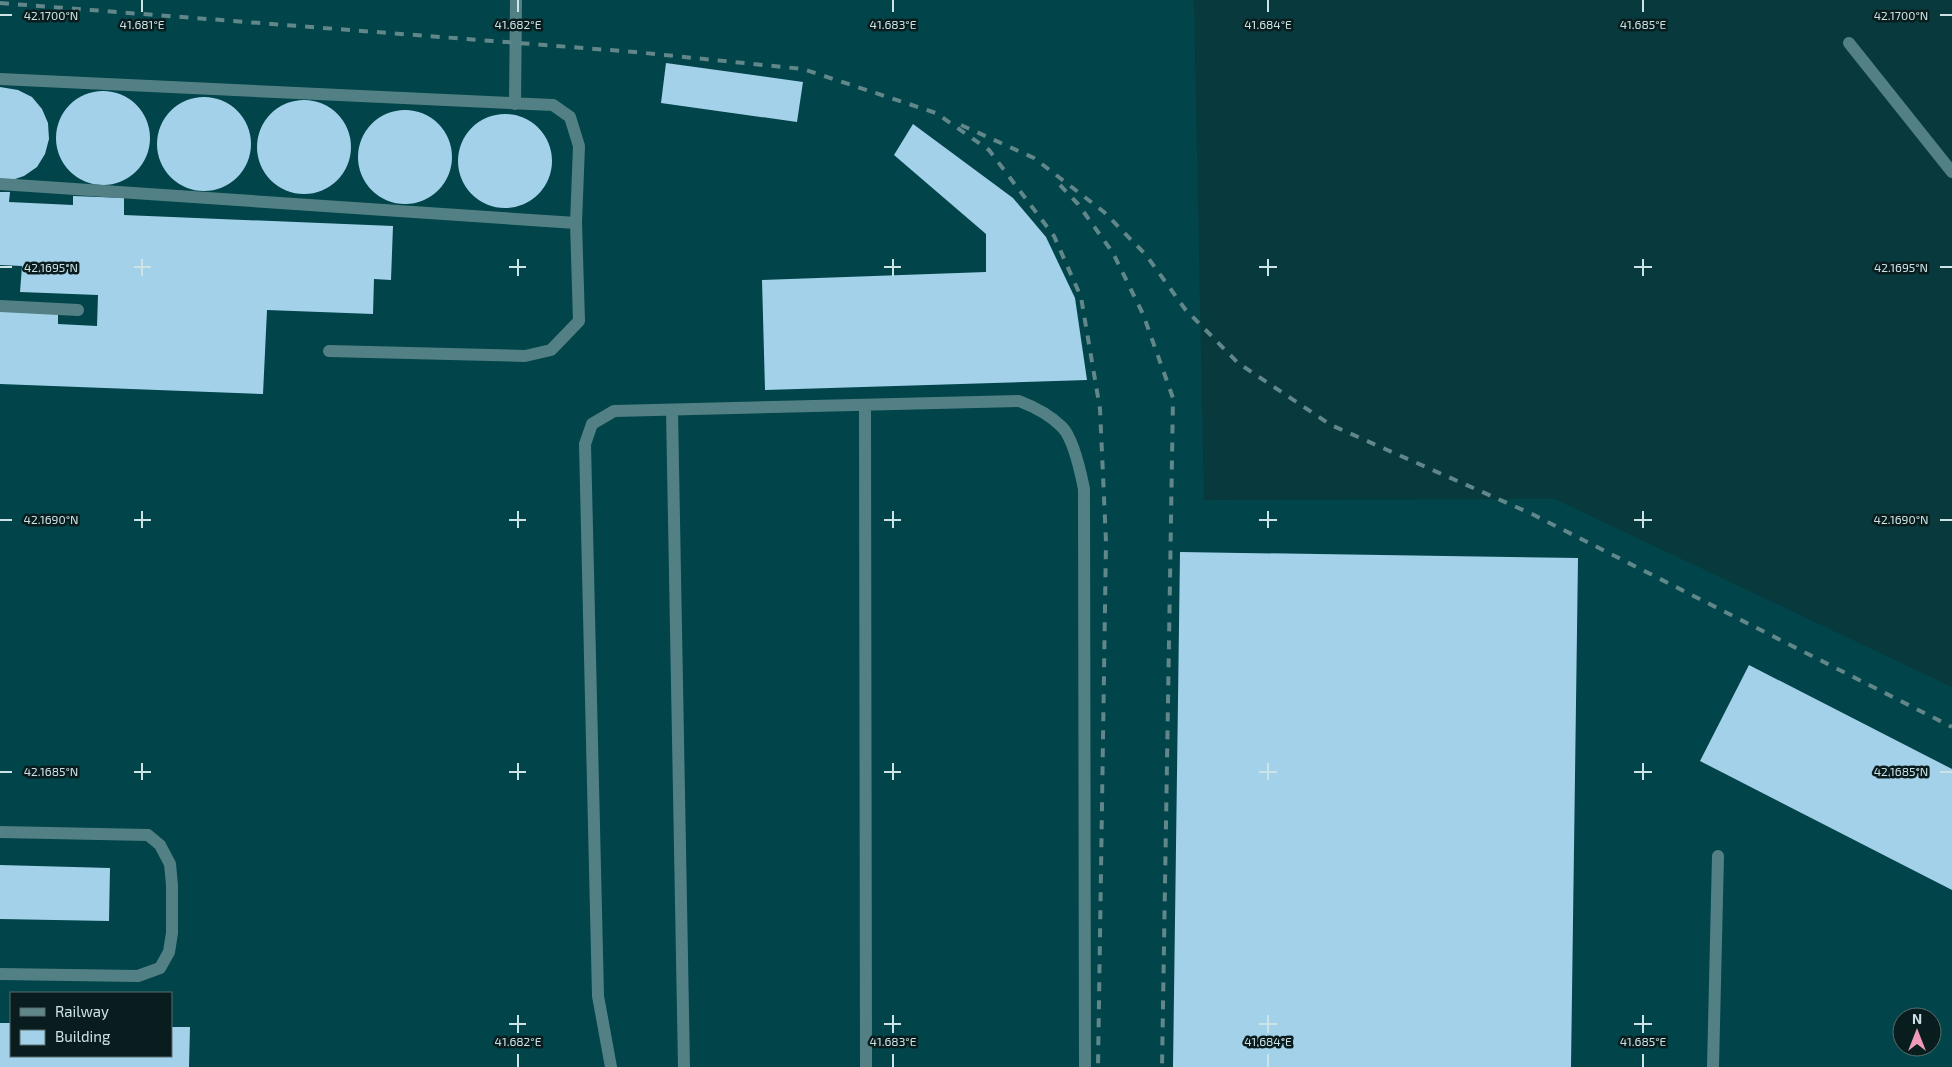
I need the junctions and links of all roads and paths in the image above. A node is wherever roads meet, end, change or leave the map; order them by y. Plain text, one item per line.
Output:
1 (516, 0) edge
2 (1848, 43) dead end
3 (0, 79) edge
4 (515, 104) junction
5 (1952, 172) edge
6 (0, 184) edge
7 (576, 222) junction
8 (0, 306) edge
9 (78, 310) dead end
10 (329, 351) dead end
11 (864, 405) junction
12 (672, 410) junction
13 (0, 832) edge
14 (1718, 856) dead end
15 (0, 974) edge
16 (611, 1067) edge
17 (684, 1067) edge
18 (866, 1067) edge
19 (1085, 1067) edge
20 (1713, 1067) edge

1 - 4 lane
2 - 5 lane
3 - 4 lane
4 - 7 lane
6 - 7 lane
7 - 10 lane
8 - 9 lane
11 - 12 lane
11 - 18 lane
11 - 19 lane
12 - 16 lane
12 - 17 lane
13 - 15 lane
14 - 20 lane

